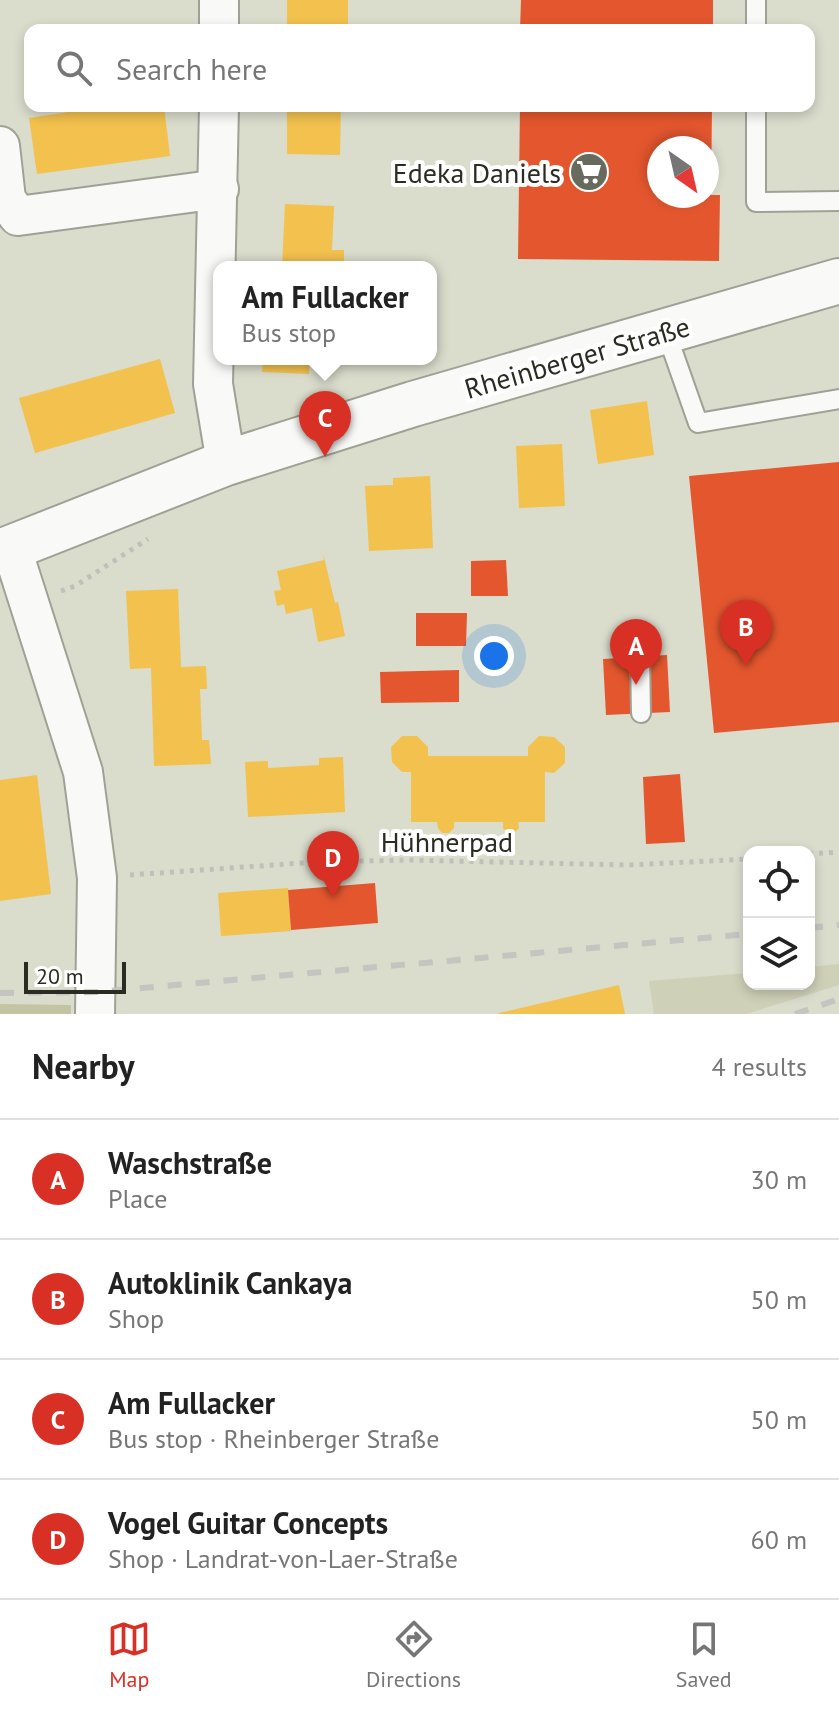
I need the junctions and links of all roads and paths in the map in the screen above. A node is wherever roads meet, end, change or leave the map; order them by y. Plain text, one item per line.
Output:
1 (219, 0) edge
2 (756, 0) edge
3 (219, 24) edge
4 (756, 24) edge
5 (219, 112) edge
6 (756, 112) edge
7 (0, 146) edge
8 (219, 189) junction
9 (839, 201) edge
10 (217, 261) edge
11 (839, 281) edge
12 (666, 332) junction
13 (214, 365) edge
14 (839, 399) edge
15 (226, 463) junction
16 (6, 550) edge
17 (640, 656) dead end
18 (641, 713) dead end
19 (839, 852) edge
20 (815, 854) edge
21 (743, 859) edge
22 (97, 878) junction
23 (95, 1014) edge

1 - 3 street
2 - 4 lane
5 - 8 street
6 - 9 lane
7 - 8 street
8 - 10 street
11 - 12 main road, Rheinberger Straße
12 - 14 lane
12 - 15 main road, Rheinberger Straße
13 - 15 street
15 - 16 main road, Rheinberger Straße
16 - 22 street
17 - 18 lane
19 - 20 path
21 - 22 path, Hühnerpad
22 - 23 street

